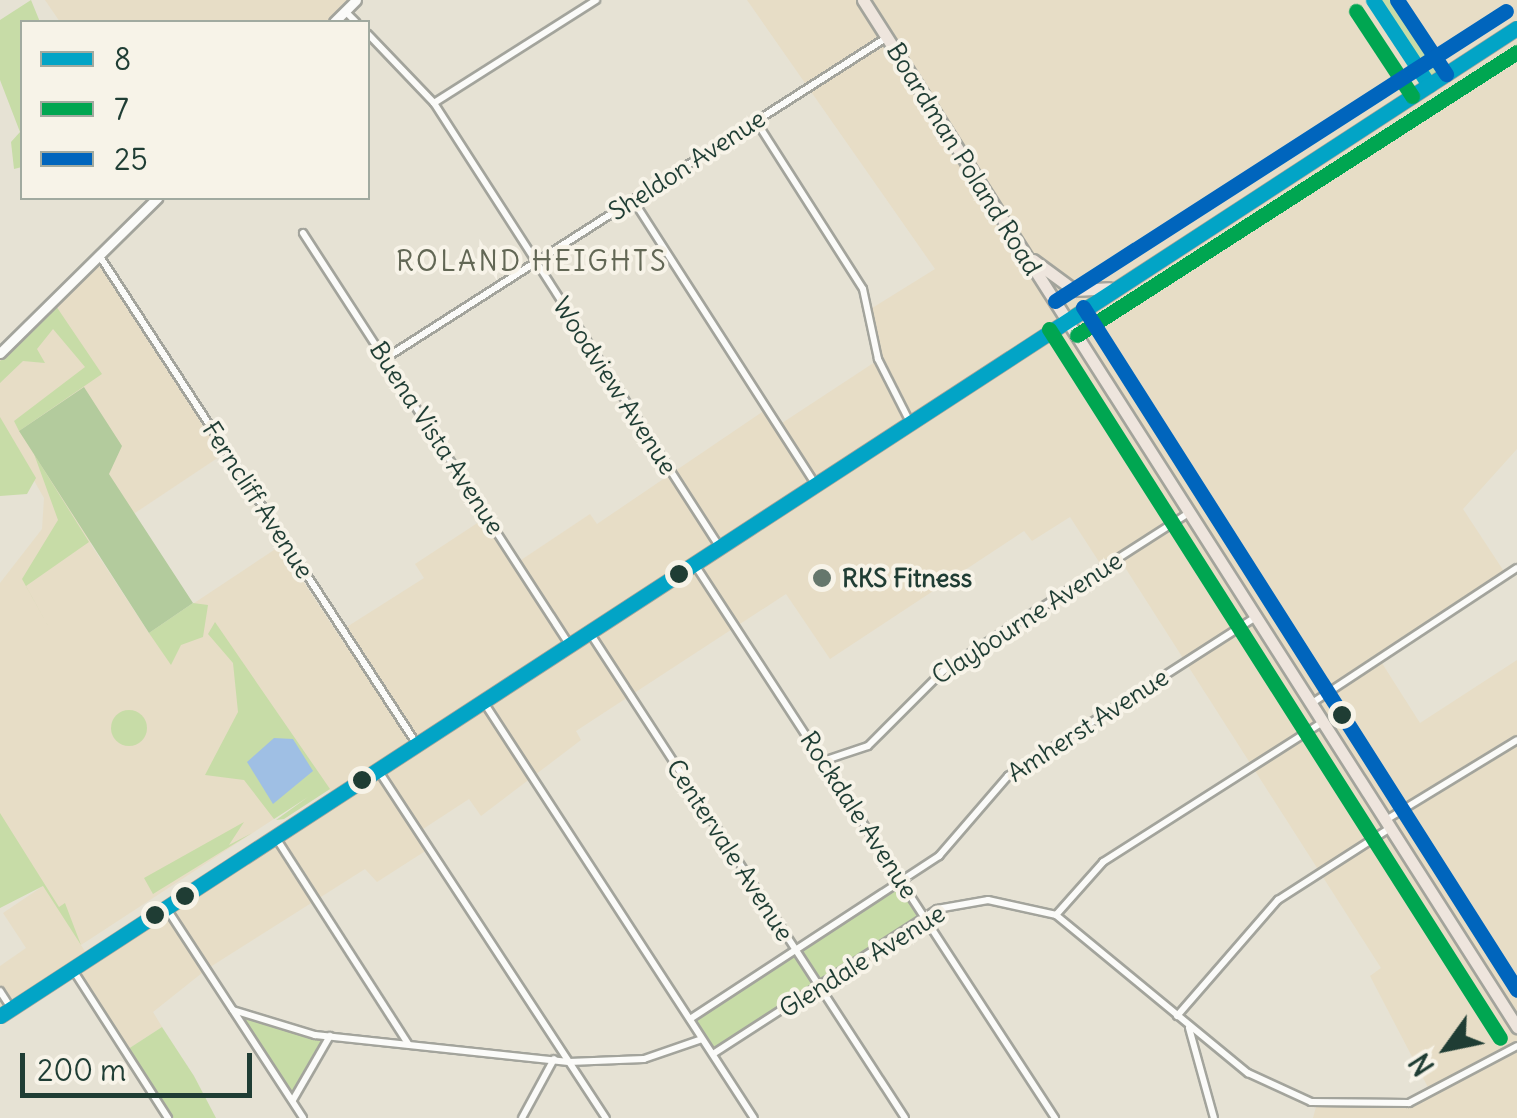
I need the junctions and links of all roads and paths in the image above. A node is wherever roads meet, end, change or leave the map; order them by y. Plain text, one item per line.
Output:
1 (356, 0) edge
2 (596, 0) edge
3 (864, 0) edge
4 (345, 11) junction
5 (336, 20) edge
6 (354, 20) edge
7 (1517, 28) edge
8 (370, 36) edge
9 (887, 37) junction
10 (434, 103) junction
11 (756, 121) junction
12 (156, 200) edge
13 (634, 200) junction
14 (303, 233) dead end
15 (1019, 246) junction
16 (99, 255) junction
17 (536, 262) junction
18 (1113, 287) junction
19 (1066, 318) junction
20 (0, 353) edge
21 (386, 358) junction
22 (910, 422) junction
23 (816, 484) junction
24 (1189, 512) junction
25 (720, 547) junction
26 (694, 564) junction
27 (1517, 568) edge
28 (1256, 617) junction
29 (589, 632) junction
30 (569, 644) junction
31 (484, 701) junction
32 (1311, 704) junction
33 (1323, 722) junction
34 (1517, 740) edge
35 (416, 744) junction
36 (823, 761) junction
37 (378, 769) junction
38 (1387, 824) junction
39 (276, 837) junction
40 (902, 882) junction
41 (166, 908) junction
42 (1056, 915) junction
43 (925, 916) junction
44 (796, 950) junction
45 (72, 969) junction
46 (819, 986) junction
47 (0, 991) edge
48 (233, 1010) junction
49 (6, 1012) edge
50 (1178, 1016) junction
51 (690, 1019) junction
52 (1189, 1028) junction
53 (1517, 1028) edge
54 (330, 1036) junction
55 (702, 1039) junction
56 (408, 1044) junction
57 (1517, 1046) edge
58 (713, 1054) junction
59 (554, 1059) junction
60 (569, 1062) junction
61 (293, 1101) junction
62 (168, 1118) edge
63 (303, 1118) edge
64 (522, 1118) edge
65 (606, 1118) edge
66 (754, 1118) edge
67 (905, 1118) edge
68 (1055, 1118) edge
69 (1214, 1118) edge

1 - 4 street
2 - 10 street
3 - 9 main road, Boardman Poland Road
4 - 5 street
4 - 6 street
7 - 18 main road
8 - 10 street, Woodview Avenue
9 - 11 street, Sheldon Avenue
9 - 15 main road, Boardman Poland Road
10 - 17 street, Woodview Avenue
11 - 13 street, Sheldon Avenue
11 - 22 street
12 - 16 street
13 - 17 street, Sheldon Avenue
13 - 23 street
14 - 21 street, Buena Vista Avenue
15 - 18 main road
15 - 19 main road, Boardman Poland Road
16 - 20 street
16 - 35 street, Ferncliff Avenue
17 - 21 street, Sheldon Avenue
17 - 25 street, Woodview Avenue
18 - 19 main road
19 - 22 main road
19 - 24 main road, Boardman Poland Road
21 - 30 street, Buena Vista Avenue
22 - 23 main road
23 - 25 main road
24 - 28 main road, Boardman Poland Road
24 - 36 street, Claybourne Avenue
25 - 26 main road
26 - 29 main road
26 - 36 street, Rockdale Avenue
27 - 32 street
28 - 32 main road, Boardman Poland Road
28 - 40 street, Amherst Avenue
29 - 30 main road
29 - 44 street, Centervale Avenue
30 - 31 main road
31 - 35 main road
31 - 51 street
32 - 33 main road, Boardman Poland Road
33 - 38 main road, Boardman Poland Road
33 - 42 street
34 - 38 street
35 - 37 main road
36 - 40 street, Rockdale Avenue
37 - 39 main road
37 - 60 street
38 - 50 street
38 - 53 main road, Boardman Poland Road
39 - 41 main road
39 - 56 street
40 - 43 street, Rockdale Avenue
40 - 44 street, Amherst Avenue
41 - 45 main road
41 - 48 street
42 - 43 street, Glendale Avenue
42 - 50 street, Glendale Avenue
43 - 46 street, Glendale Avenue
43 - 68 street, Rockdale Avenue
44 - 46 street, Centervale Avenue
44 - 51 street, Amherst Avenue
45 - 49 main road
45 - 62 street
46 - 58 street, Glendale Avenue
46 - 67 street, Centervale Avenue
47 - 49 street
48 - 54 street
48 - 61 street
50 - 52 street, Glendale Avenue
51 - 55 street
52 - 57 street, Glendale Avenue
52 - 69 street
54 - 56 street
54 - 61 street
55 - 58 street
55 - 60 street
56 - 59 street
58 - 66 street
59 - 60 street
59 - 64 street
60 - 65 street
61 - 63 street

